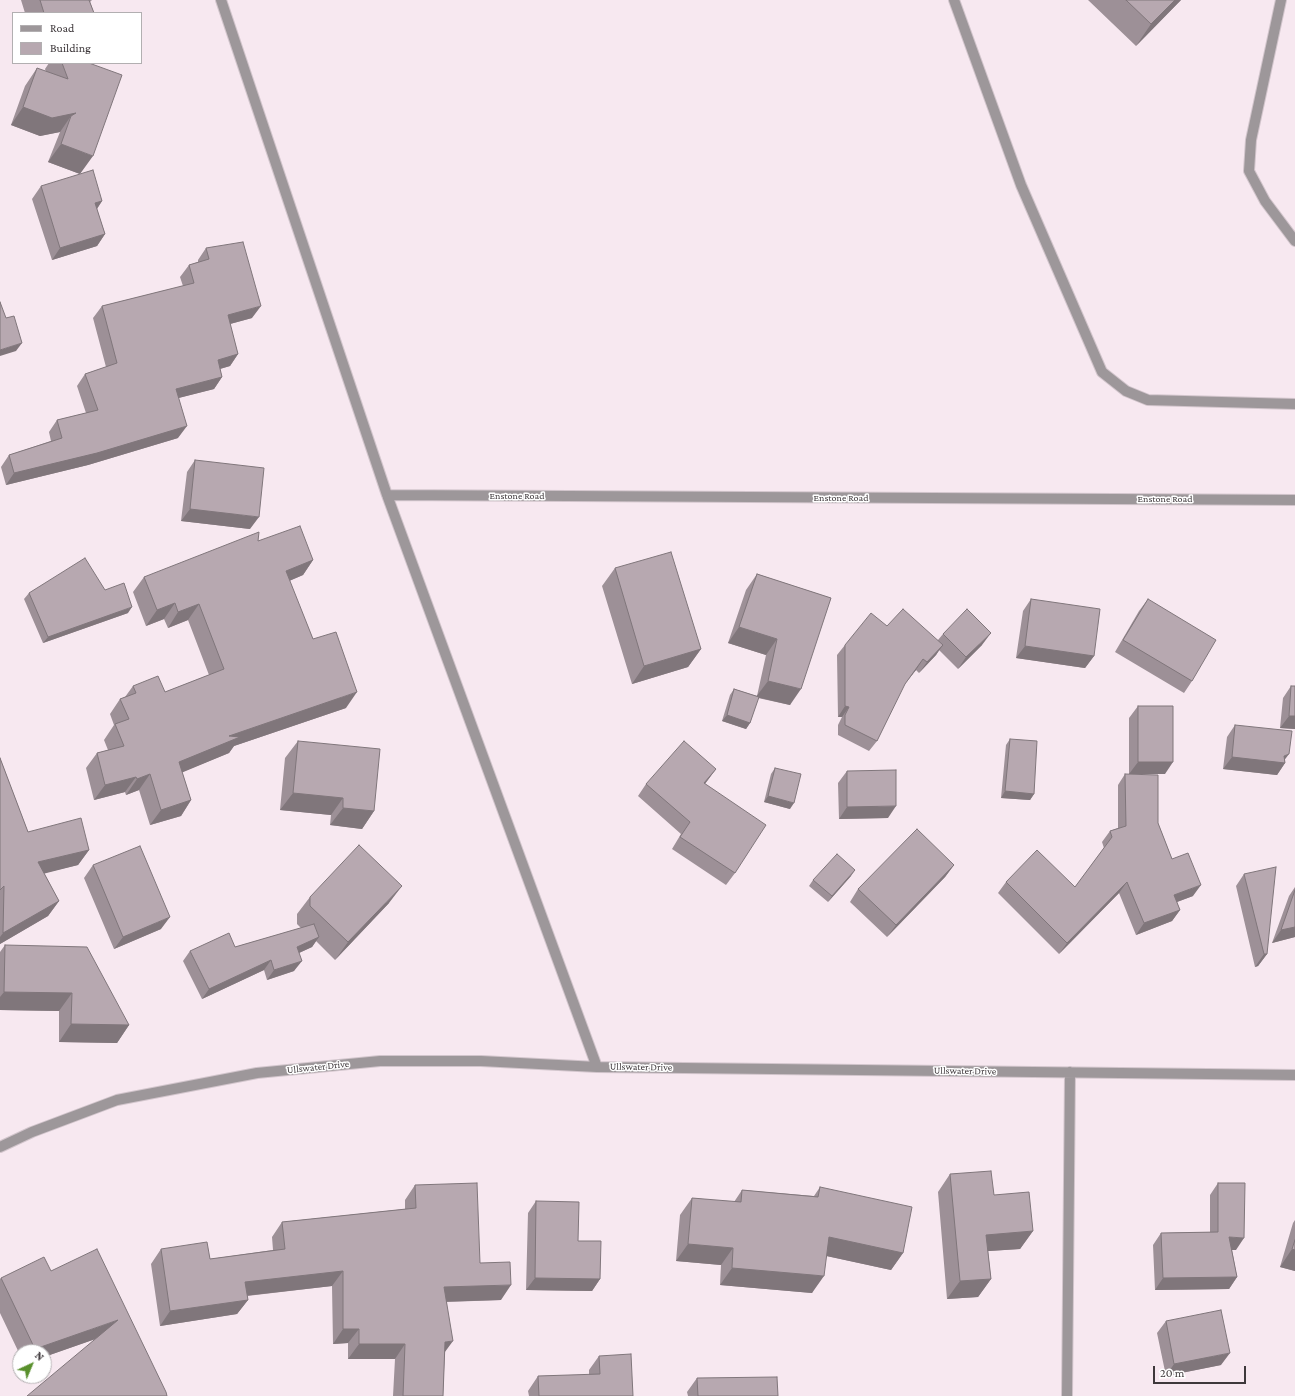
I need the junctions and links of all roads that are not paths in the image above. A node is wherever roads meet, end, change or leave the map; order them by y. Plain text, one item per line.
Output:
1 (222, 0) edge
2 (954, 0) edge
3 (1282, 0) edge
4 (1295, 241) edge
5 (1295, 404) edge
6 (387, 495) junction
7 (1295, 500) edge
8 (597, 1067) junction
9 (1070, 1072) junction
10 (1295, 1075) edge
11 (0, 1146) edge
12 (1067, 1396) edge

1 - 6 street
2 - 5 street
3 - 4 street
6 - 7 street, Enstone Road
6 - 8 street
8 - 9 street, Ullswater Drive
8 - 11 street, Ullswater Drive
9 - 10 street, Ullswater Drive
9 - 12 street

